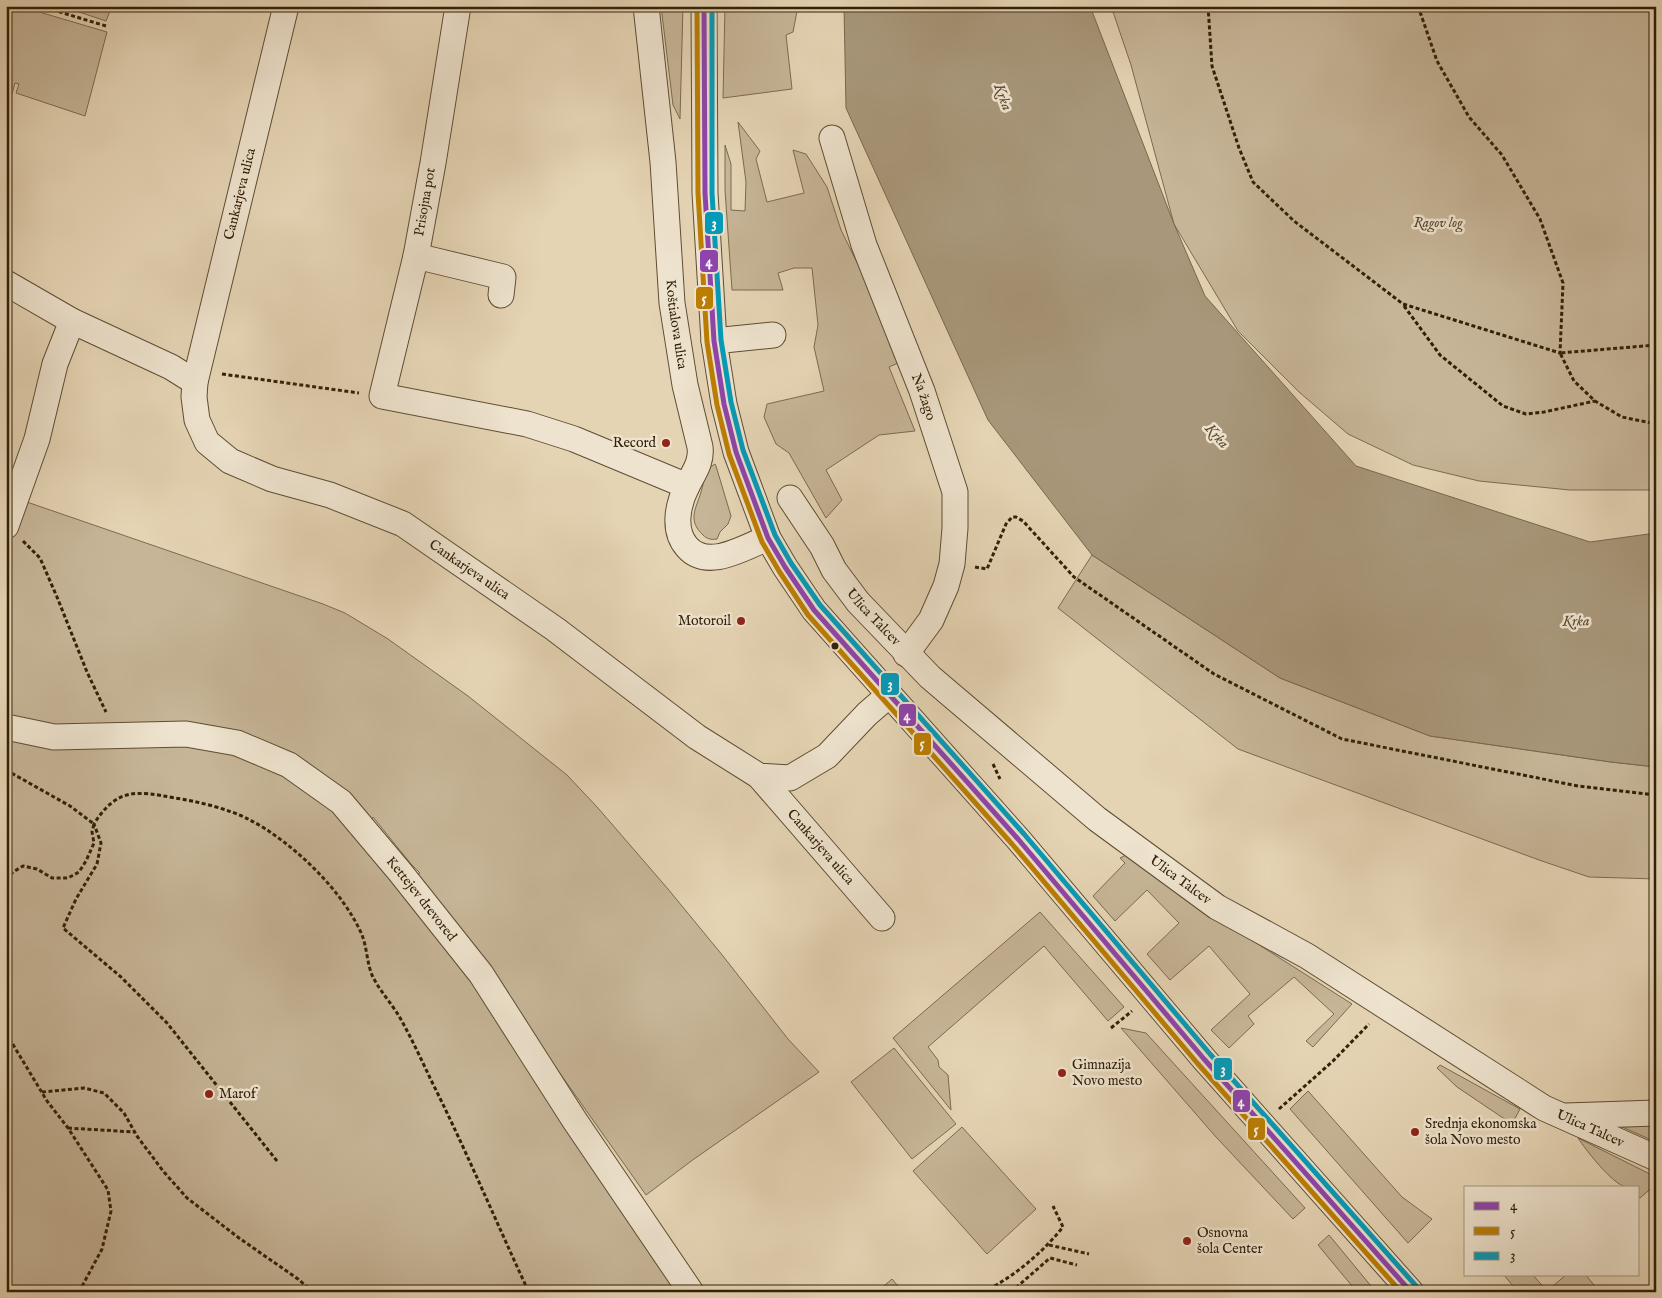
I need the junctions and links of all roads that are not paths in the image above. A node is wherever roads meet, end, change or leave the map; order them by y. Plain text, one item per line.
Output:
1 (286, 6) edge
2 (458, 6) edge
3 (646, 6) edge
4 (704, 6) edge
5 (832, 138) dead end
6 (416, 256) junction
7 (8, 285) edge
8 (501, 295) dead end
9 (72, 321) junction
10 (773, 335) dead end
11 (714, 342) junction
12 (196, 377) junction
13 (687, 486) junction
14 (790, 498) dead end
15 (7, 525) edge
16 (768, 538) junction
17 (906, 654) junction
18 (889, 695) junction
19 (6, 727) edge
20 (759, 776) junction
21 (882, 918) dead end
22 (1656, 1113) edge
23 (1561, 1116) junction
24 (1656, 1158) edge
25 (691, 1292) edge
26 (1411, 1292) edge

1 - 12 street, Cankarjeva ulica
2 - 6 street, Prisojna pot
3 - 13 street, Koštialova ulica
4 - 11 street
5 - 17 street, Na žago
6 - 8 street
6 - 13 street, Prisojna pot
7 - 9 street
9 - 12 street
9 - 15 street
10 - 11 street
11 - 16 street
12 - 20 street, Cankarjeva ulica
13 - 16 street, Koštialova ulica
14 - 17 street, Ulica Talcev
16 - 18 street
17 - 23 street, Ulica Talcev
18 - 20 street, Cankarjeva ulica
18 - 26 street
19 - 25 street, Kettejev drevored
20 - 21 street, Cankarjeva ulica
22 - 23 street
23 - 24 street, Ulica Talcev

